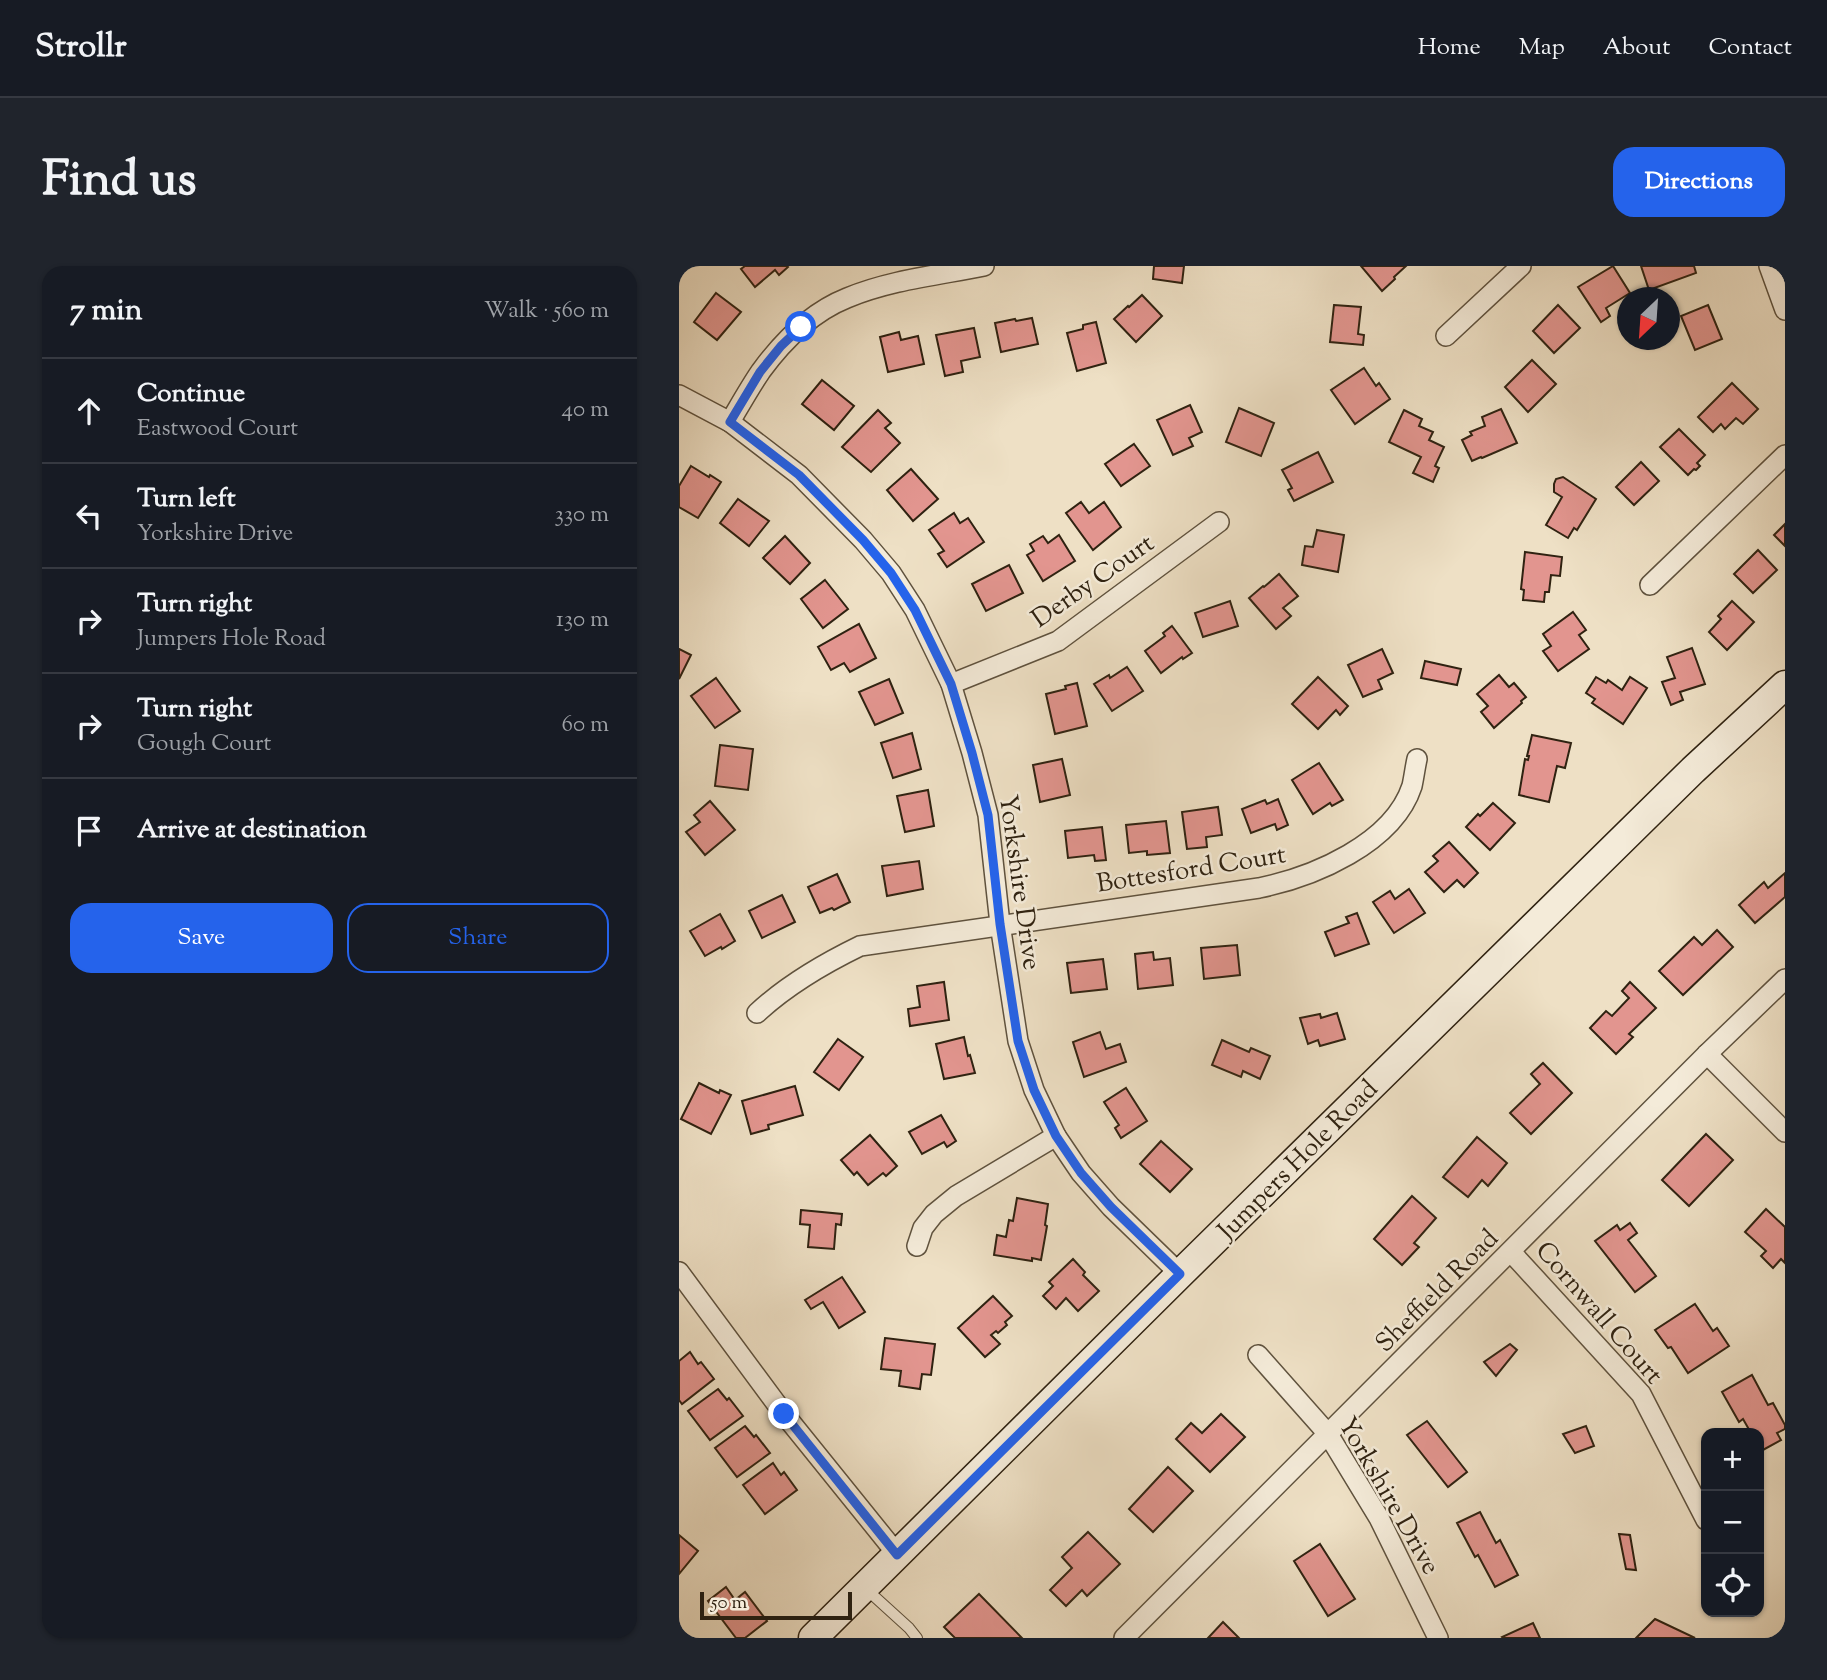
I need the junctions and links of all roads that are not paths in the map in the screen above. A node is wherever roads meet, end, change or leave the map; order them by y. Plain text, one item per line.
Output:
1 (984, 266) edge
2 (1521, 266) edge
3 (1769, 266) edge
4 (1785, 310) edge
5 (1446, 336) dead end
6 (679, 395) edge
7 (730, 422) junction
8 (1785, 455) edge
9 (1219, 522) dead end
10 (1650, 585) dead end
11 (951, 684) junction
12 (1785, 685) edge
13 (1417, 759) dead end
14 (1000, 924) junction
15 (1785, 979) edge
16 (757, 1013) dead end
17 (1707, 1054) junction
18 (1785, 1132) edge
19 (1056, 1136) junction
20 (917, 1246) dead end
21 (1511, 1252) junction
22 (679, 1272) edge
23 (1180, 1274) junction
24 (1258, 1355) dead end
25 (1328, 1434) junction
26 (1701, 1510) edge
27 (897, 1555) junction
28 (864, 1587) junction
29 (813, 1638) edge
30 (917, 1638) edge
31 (1124, 1638) edge
32 (1438, 1638) edge

1 - 7 street
2 - 5 street
3 - 4 street
6 - 7 street, Yorkshire Drive
7 - 11 street, Yorkshire Drive
8 - 10 street
9 - 11 street, Derby Court
11 - 14 street, Yorkshire Drive
12 - 23 main road, Jumpers Hole Road
13 - 14 street, Bottesford Court
14 - 16 street, Bottesford Court
14 - 19 street, Yorkshire Drive
15 - 17 street, Sheffield Road
17 - 18 street
17 - 21 street, Sheffield Road
19 - 20 street
19 - 23 street, Yorkshire Drive
21 - 25 street, Sheffield Road
21 - 26 street, Cornwall Court
22 - 27 street
23 - 27 main road, Jumpers Hole Road
24 - 25 street, Yorkshire Drive
25 - 31 street, Sheffield Road
25 - 32 street, Yorkshire Drive
27 - 28 main road, Jumpers Hole Road
28 - 29 main road, Jumpers Hole Road
28 - 30 lane

